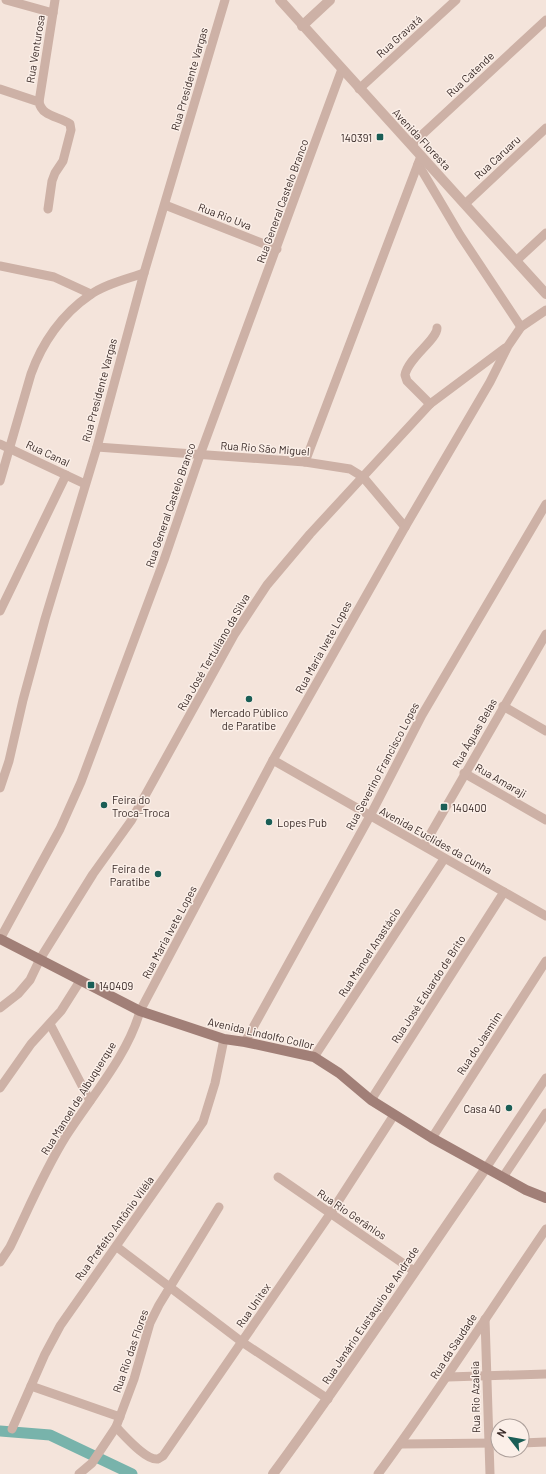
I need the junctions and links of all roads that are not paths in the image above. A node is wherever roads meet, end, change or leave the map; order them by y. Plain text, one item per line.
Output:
1 (6, 0) edge
2 (55, 0) edge
3 (225, 0) edge
4 (280, 0) edge
5 (330, 0) edge
6 (456, 0) edge
7 (53, 13) junction
8 (546, 20) edge
9 (302, 26) junction
10 (342, 69) junction
11 (0, 89) edge
12 (359, 89) junction
13 (39, 102) junction
14 (546, 128) edge
15 (411, 145) junction
16 (419, 160) junction
17 (465, 204) junction
18 (165, 205) junction
19 (48, 209) dead end
20 (546, 233) edge
21 (277, 249) junction
22 (517, 260) junction
23 (0, 266) edge
24 (144, 273) junction
25 (91, 294) junction
26 (546, 294) edge
27 (546, 310) edge
28 (521, 327) junction
29 (437, 328) dead end
30 (508, 346) junction
31 (430, 404) junction
32 (0, 444) edge
33 (97, 446) junction
34 (9, 448) junction
35 (200, 455) junction
36 (305, 462) junction
37 (66, 474) junction
38 (363, 477) junction
39 (0, 481) edge
40 (85, 484) junction
41 (546, 504) edge
42 (404, 527) junction
43 (0, 611) edge
44 (545, 637) edge
45 (503, 706) junction
46 (546, 731) edge
47 (273, 760) junction
48 (464, 773) junction
49 (0, 788) edge
50 (370, 816) junction
51 (546, 820) edge
52 (424, 845) junction
53 (444, 859) junction
54 (504, 892) junction
55 (546, 916) edge
56 (0, 939) edge
57 (40, 959) junction
58 (546, 960) edge
59 (80, 981) junction
60 (0, 1008) edge
61 (140, 1011) junction
62 (50, 1024) junction
63 (224, 1039) junction
64 (245, 1042) junction
65 (314, 1057) junction
66 (546, 1078) edge
67 (0, 1088) edge
68 (371, 1100) junction
69 (90, 1101) junction
70 (546, 1112) edge
71 (394, 1115) junction
72 (432, 1138) junction
73 (486, 1168) junction
74 (278, 1177) dead end
75 (503, 1178) junction
76 (546, 1198) edge
77 (219, 1207) dead end
78 (330, 1214) junction
79 (546, 1229) edge
80 (117, 1247) junction
81 (0, 1262) edge
82 (414, 1271) junction
83 (169, 1288) junction
84 (485, 1319) junction
85 (242, 1342) junction
86 (546, 1374) edge
87 (448, 1377) junction
88 (488, 1377) junction
89 (31, 1386) junction
90 (328, 1399) junction
91 (120, 1417) junction
92 (116, 1427) junction
93 (12, 1429) dead end
94 (530, 1442) edge
95 (546, 1442) edge
96 (488, 1443) junction
97 (401, 1444) junction
98 (79, 1474) edge
99 (273, 1474) edge
100 (378, 1474) edge
101 (490, 1474) edge

1 - 7 street
2 - 7 street, Rua Venturosa
3 - 18 street, Rua Presidente Vargas
4 - 9 street, Avenida Floresta
5 - 9 street
6 - 12 street, Rua Gravatá
7 - 13 street, Rua Venturosa
8 - 15 street, Rua Catende
9 - 10 street, Avenida Floresta
10 - 12 street, Avenida Floresta
10 - 21 street, Rua General Castelo Branco
11 - 13 street
12 - 15 street, Avenida Floresta
13 - 19 street
14 - 17 street, Rua Caruaru
15 - 16 street, Avenida Floresta
16 - 17 street, Avenida Floresta
16 - 28 street
16 - 36 street
17 - 22 street, Avenida Floresta
18 - 21 street, Rua Rio Uva
18 - 24 street, Rua Presidente Vargas
20 - 22 street
21 - 35 street, Rua General Castelo Branco
22 - 26 street, Avenida Floresta
23 - 25 street
24 - 25 street
24 - 33 street, Rua Presidente Vargas
25 - 34 street
27 - 28 street, Rua Maria Ivete Lopes
28 - 30 street, Rua Maria Ivete Lopes
29 - 31 street
30 - 31 street, Rua José Tertuliano da Silva
30 - 42 street, Rua Maria Ivete Lopes
31 - 38 street, Rua José Tertuliano da Silva
32 - 34 street, Rua Canal
33 - 35 street, Rua Rio São Miguel
33 - 40 street, Rua Presidente Vargas
34 - 37 street, Rua Canal
34 - 39 street
35 - 36 street, Rua Rio São Miguel
35 - 56 street, Rua General Castelo Branco
36 - 38 street, Rua Rio São Miguel
37 - 40 street, Rua Canal
37 - 43 street
38 - 42 street, Rua Rio São Miguel
38 - 57 street, Rua José Tertuliano da Silva
40 - 49 street, Rua Presidente Vargas
41 - 50 street, Rua Severino Francisco Lopes
42 - 47 street, Rua Maria Ivete Lopes
44 - 45 street, Rua Águas Belas
45 - 46 street
45 - 48 street, Rua Águas Belas
47 - 50 street, Avenida Euclides da Cunha
47 - 61 street, Rua Maria Ivete Lopes
48 - 51 street, Rua Amaraji
48 - 52 street, Rua Águas Belas
50 - 52 street, Avenida Euclides da Cunha
50 - 64 street, Rua Severino Francisco Lopes
52 - 53 street, Avenida Euclides da Cunha
53 - 54 street, Avenida Euclides da Cunha
53 - 65 street, Rua Manoel Anastácio
54 - 55 street, Avenida Euclides da Cunha
54 - 68 street, Rua José Eduardo de Brito
56 - 57 main road, Avenida Lindolfo Collor
57 - 59 main road, Avenida Lindolfo Collor
57 - 60 street, Rua José Tertuliano da Silva
58 - 72 street, Rua do Jasmim
59 - 61 main road, Avenida Lindolfo Collor
59 - 62 street
61 - 63 main road, Avenida Lindolfo Collor
61 - 69 street, Rua Manoel de Albuquerque
62 - 67 street
62 - 69 street
63 - 64 main road, Avenida Lindolfo Collor
63 - 80 street, Rua Prefeito Antônio Viléla
64 - 65 main road, Avenida Lindolfo Collor
65 - 68 main road, Avenida Lindolfo Collor
66 - 73 street
68 - 71 main road, Avenida Lindolfo Collor
69 - 81 street, Rua Manoel de Albuquerque
70 - 75 street
71 - 72 main road, Avenida Lindolfo Collor
71 - 78 street, Rua Unitex
72 - 73 main road, Avenida Lindolfo Collor
73 - 75 main road, Avenida Lindolfo Collor
73 - 82 street, Rua Jenário Eustaquio de Andrade
74 - 78 street, Rua Rio Gerânios
75 - 76 main road, Avenida Lindolfo Collor
77 - 83 street, Rua Rio das Flores
78 - 82 street, Rua Rio Gerânios
78 - 85 street, Rua Unitex
79 - 84 street, Rua da Saudade
80 - 83 street
80 - 89 street, Rua Prefeito Antônio Viléla
82 - 90 street, Rua Jenário Eustaquio de Andrade
83 - 85 street
83 - 91 street, Rua Rio das Flores
84 - 87 street, Rua da Saudade
84 - 88 street, Rua Rio Azaleia
85 - 90 street
85 - 92 street, Rua Unitex
86 - 88 street
87 - 88 street
87 - 97 street, Rua da Saudade
88 - 96 street, Rua Rio Azaleia
89 - 91 street
89 - 93 street, Rua Prefeito Antônio Viléla
90 - 99 street, Rua Jenário Eustaquio de Andrade
91 - 92 street, Rua Rio das Flores
92 - 98 street, Rua Rio das Flores
94 - 95 street
96 - 97 street
96 - 101 street, Rua Rio Azaleia
97 - 100 street, Rua da Saudade

